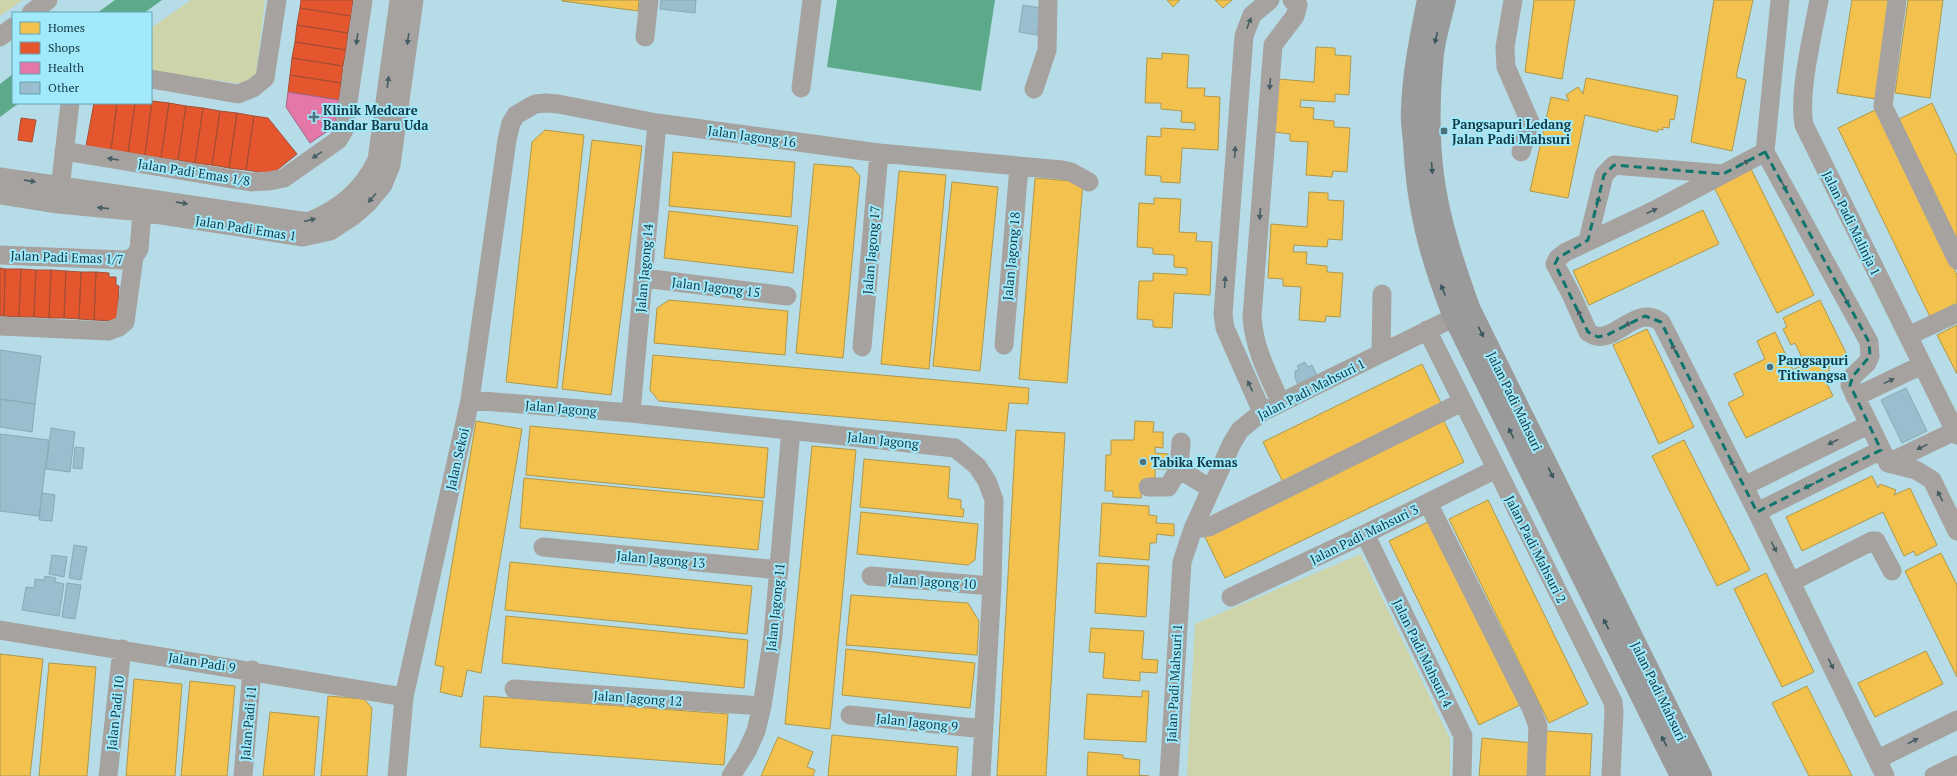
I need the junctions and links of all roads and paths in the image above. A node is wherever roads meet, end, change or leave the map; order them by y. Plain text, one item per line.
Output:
1 (48, 0) edge
2 (277, 0) edge
3 (363, 0) edge
4 (399, 0) edge
5 (414, 0) edge
6 (649, 0) edge
7 (812, 0) edge
8 (1048, 0) edge
9 (1270, 0) edge
10 (1292, 0) edge
11 (1428, 0) edge
12 (1445, 0) edge
13 (1513, 0) edge
14 (1780, 0) edge
15 (1819, 0) edge
16 (1897, 0) edge
17 (32, 12) edge
18 (12, 28) edge
19 (0, 37) edge
20 (645, 37) dead end
21 (152, 79) edge
22 (800, 88) dead end
23 (1034, 89) dead end
24 (70, 104) edge
25 (657, 123) junction
26 (507, 140) joint
27 (64, 151) junction
28 (1522, 152) dead end
29 (1765, 152) junction
30 (879, 153) junction
31 (1019, 166) junction
32 (1723, 174) junction
33 (0, 177) edge
34 (1089, 182) dead end
35 (0, 195) edge
36 (59, 195) junction
37 (143, 205) junction
38 (1588, 240) junction
39 (0, 255) edge
40 (134, 257) junction
41 (1957, 260) edge
42 (644, 278) junction
43 (1382, 294) dead end
44 (787, 296) dead end
45 (1462, 313) junction
46 (1957, 313) edge
47 (1223, 314) junction
48 (1252, 317) junction
49 (0, 326) edge
50 (1427, 330) junction
51 (1908, 336) junction
52 (1004, 345) dead end
53 (862, 347) dead end
54 (1381, 352) junction
55 (1922, 365) junction
56 (1855, 397) junction
57 (470, 400) junction
58 (1462, 402) junction
59 (1281, 403) junction
60 (1262, 412) junction
61 (631, 414) junction
62 (1868, 425) junction
63 (791, 430) junction
64 (1956, 433) edge
65 (1181, 442) dead end
66 (1885, 456) junction
67 (1180, 469) junction
68 (1496, 469) junction
69 (1744, 486) junction
70 (1148, 487) dead end
71 (1211, 489) junction
72 (1428, 503) junction
73 (1757, 512) junction
74 (1193, 530) junction
75 (1957, 531) edge
76 (1366, 534) junction
77 (544, 547) dead end
78 (779, 570) junction
79 (1892, 571) dead end
80 (871, 576) dead end
81 (1791, 582) junction
82 (992, 586) junction
83 (1231, 597) dead end
84 (0, 630) edge
85 (122, 649) junction
86 (252, 670) junction
87 (514, 689) dead end
88 (404, 697) junction
89 (762, 706) junction
90 (850, 715) dead end
91 (1956, 723) edge
92 (984, 729) junction
93 (1878, 759) junction
94 (1957, 765) edge
95 (108, 776) edge
96 (243, 776) edge
97 (397, 776) edge
98 (731, 776) edge
99 (981, 776) edge
100 (1169, 776) edge
101 (1462, 776) edge
102 (1536, 776) edge
103 (1611, 776) edge
104 (1681, 776) edge
105 (1701, 776) edge
106 (1886, 776) edge
107 (1934, 776) edge

1 - 17 street
2 - 21 street
3 -> 27 street, Jalan Padi Emas 1/8
37 -> 4 street, Jalan Padi Emas 1
5 -> 37 street, Jalan Padi Emas 1
6 - 20 street
7 - 22 street
8 - 23 street
47 -> 9 street
10 -> 48 street
45 -> 11 main road, Jalan Padi Mahsuri
12 -> 45 main road, Jalan Padi Mahsuri
13 - 28 street
14 - 29 street
15 - 51 street, Jalan Padi Malinja 1
16 - 41 street
18 - 19 street
24 - 27 street
25 - 26 street, Jalan Jagong 16
25 - 30 street, Jalan Jagong 16
25 - 42 street, Jalan Jagong 14
26 - 57 street, Jalan Sekoi
27 - 36 street
32 -> 29 street
29 -> 56 street
30 - 31 street, Jalan Jagong 16
30 - 53 street, Jalan Jagong 17
31 - 34 street, Jalan Jagong 16
31 - 52 street, Jalan Jagong 18
38 -> 32 street
38 -> 32 street
33 -> 36 street, Jalan Padi Emas 1
35 - 36 street, Jalan Padi Emas 1
36 - 37 street, Jalan Padi Emas 1
37 - 40 street
69 -> 38 street
39 - 40 street, Jalan Padi Emas 1/7
40 - 49 street
42 - 44 street, Jalan Jagong 15
42 - 61 street, Jalan Jagong 14
43 - 54 street
45 - 50 street, Jalan Padi Mahsuri 1
104 -> 45 main road, Jalan Padi Mahsuri
45 -> 105 main road, Jalan Padi Mahsuri
46 - 51 street
47 - 48 street
60 -> 47 street
48 - 59 street
50 - 54 street, Jalan Padi Mahsuri 1
50 - 58 street, Jalan Padi Mahsuri 2
51 - 55 street, Jalan Padi Malinja 1
54 - 59 street, Jalan Padi Mahsuri 1
56 -> 55 street
55 - 64 street, Jalan Padi Malinja 1
56 - 62 street
57 - 61 street, Jalan Jagong
57 - 88 street, Jalan Sekoi
58 - 68 street, Jalan Padi Mahsuri 2
58 - 74 street
59 - 60 street, Jalan Padi Mahsuri 1
60 - 71 street, Jalan Padi Mahsuri 1
61 - 63 street, Jalan Jagong
62 - 66 street
62 -> 69 street
63 - 78 street, Jalan Jagong 11
63 - 82 street, Jalan Jagong
64 -> 66 street
65 - 67 street
66 -> 73 street
75 -> 66 street
67 - 70 street
67 - 71 street
68 - 72 street, Jalan Padi Mahsuri 3
68 - 103 street, Jalan Padi Mahsuri 2
69 - 73 street
71 - 74 street, Jalan Padi Mahsuri 1
72 - 76 street, Jalan Padi Mahsuri 3
72 - 102 street
73 -> 81 street
74 - 100 street, Jalan Padi Mahsuri 1
76 - 83 street, Jalan Padi Mahsuri 3
76 - 101 street, Jalan Padi Mahsuri 4
77 - 78 street, Jalan Jagong 13
78 - 89 street, Jalan Jagong 11
79 - 81 street
80 - 82 street, Jalan Jagong 10
81 -> 93 street
82 - 92 street, Jalan Jagong
84 - 85 street, Jalan Padi 9
85 - 86 street, Jalan Padi 9
85 - 95 street, Jalan Padi 10
86 - 88 street, Jalan Padi 9
86 - 96 street, Jalan Padi 11
87 - 89 street, Jalan Jagong 12
88 - 97 street, Jalan Sekoi
89 - 98 street, Jalan Jagong 11
90 - 92 street, Jalan Jagong 9
93 -> 91 street
92 - 99 street, Jalan Jagong
93 - 106 street
94 - 107 street

